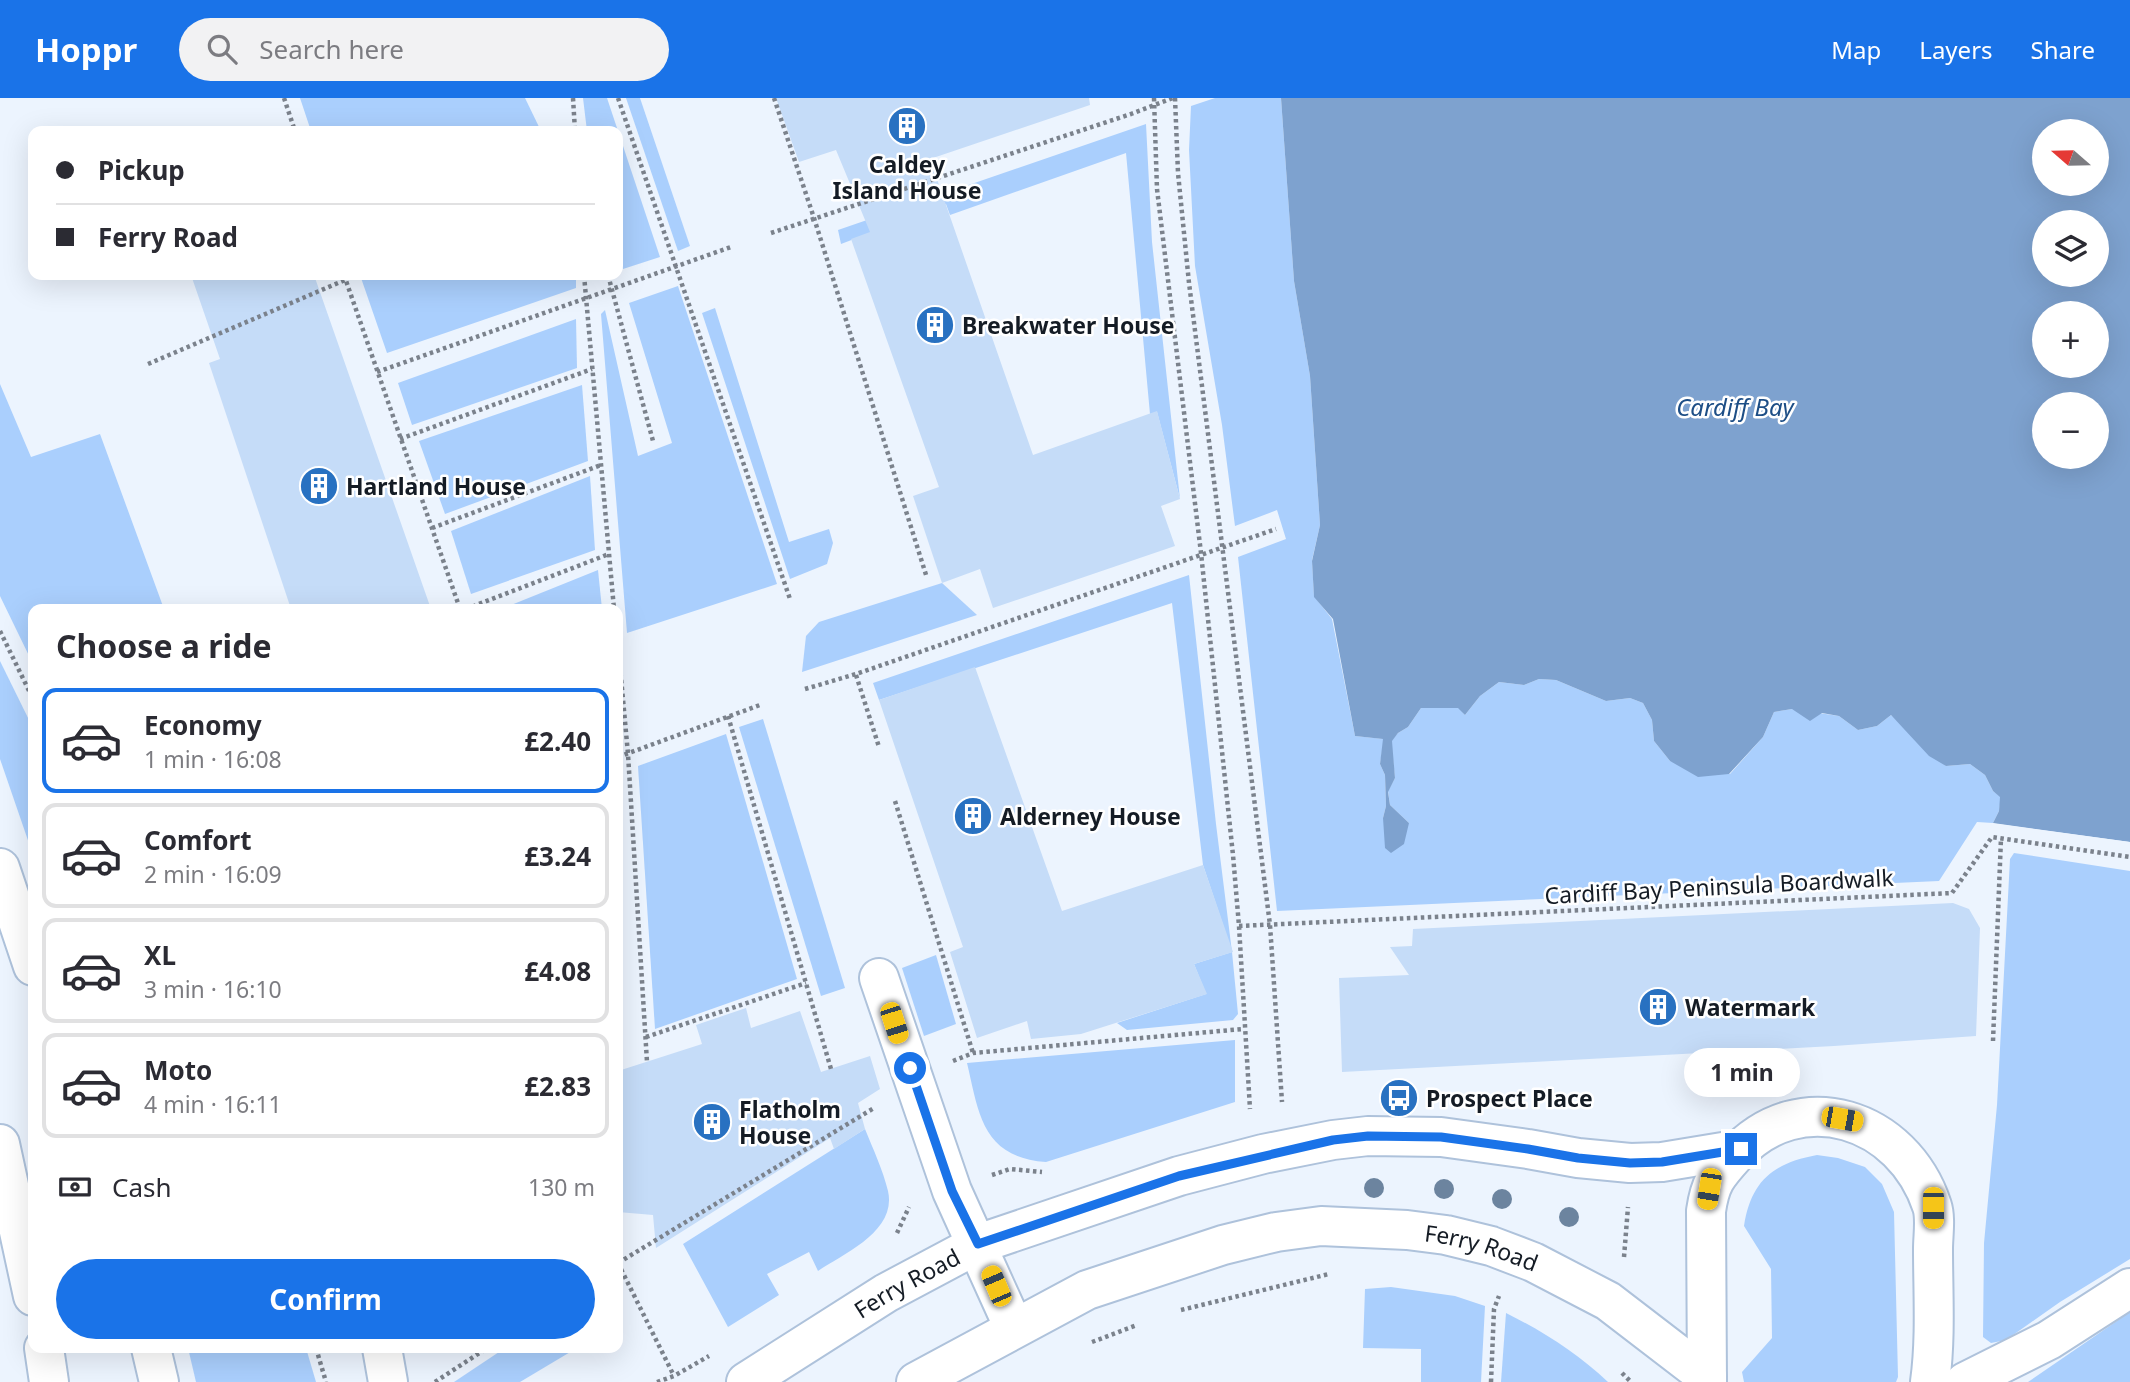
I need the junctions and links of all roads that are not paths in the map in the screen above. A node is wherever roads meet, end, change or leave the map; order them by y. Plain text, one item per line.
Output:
1 (0, 868) edge
2 (28, 951) edge
3 (879, 978) dead end
4 (0, 1144) edge
5 (1741, 1149) junction
6 (978, 1244) junction
7 (28, 1273) edge
8 (2130, 1288) edge
9 (1014, 1328) junction
10 (152, 1353) edge
11 (383, 1353) edge
12 (1707, 1379) edge
13 (159, 1382) edge
14 (388, 1382) edge
15 (746, 1382) edge
16 (916, 1382) edge
17 (1930, 1382) edge
18 (1965, 1382) edge

1 - 2 street
3 - 6 street
4 - 7 street
5 - 6 street, Ferry Road
5 - 12 street
5 - 17 street
6 - 9 street
6 - 15 street, Ferry Road
8 - 18 street
9 - 12 street, Ferry Road
9 - 16 street, Ferry Road
10 - 13 street
11 - 14 street

